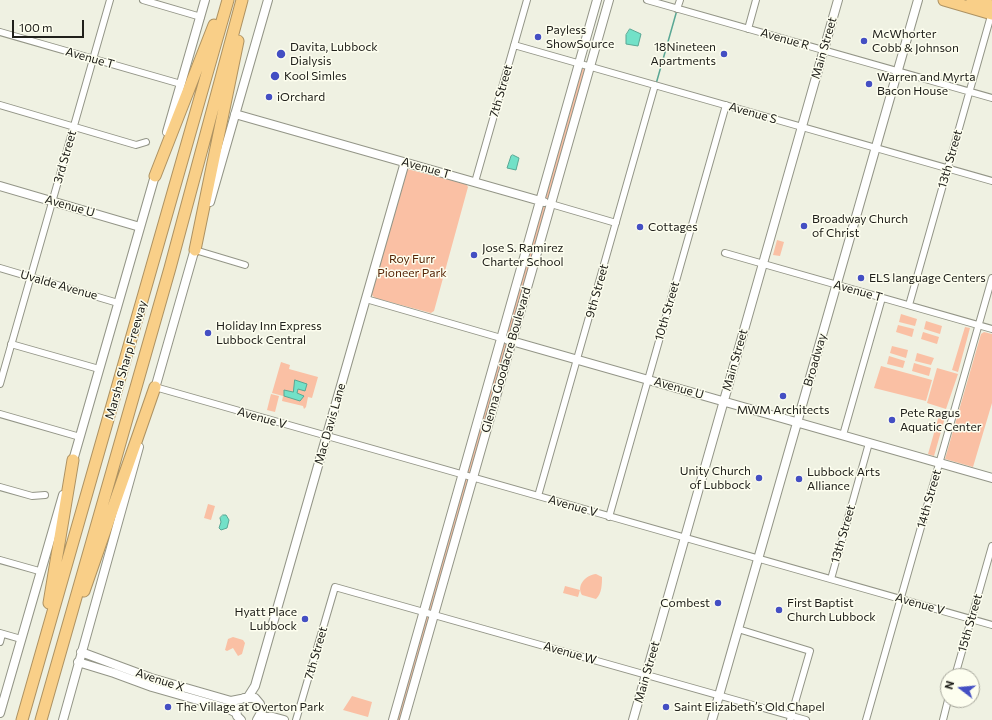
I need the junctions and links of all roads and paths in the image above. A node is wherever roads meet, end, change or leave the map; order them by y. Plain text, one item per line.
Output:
1 (110, 0) edge
2 (143, 0) edge
3 (205, 0) edge
4 (224, 0) edge
5 (228, 0) edge
6 (242, 0) edge
7 (247, 0) edge
8 (268, 0) edge
9 (527, 0) edge
10 (597, 0) edge
11 (609, 0) edge
12 (647, 0) edge
13 (680, 0) edge
14 (756, 0) edge
15 (838, 0) edge
16 (918, 0) edge
17 (944, 0) edge
18 (972, 0) edge
19 (992, 6) edge
20 (677, 9) junction
21 (992, 13) edge
22 (201, 17) junction
23 (748, 29) junction
24 (0, 32) edge
25 (514, 45) junction
26 (823, 50) junction
27 (93, 58) junction
28 (579, 64) junction
29 (590, 67) junction
30 (897, 71) junction
31 (181, 84) junction
32 (655, 85) junction
33 (969, 92) junction
34 (992, 98) edge
35 (0, 105) edge
36 (726, 105) junction
37 (235, 114) junction
38 (74, 126) junction
39 (802, 127) junction
40 (146, 142) dead end
41 (875, 148) junction
42 (405, 162) junction
43 (948, 168) junction
44 (155, 176) junction
45 (992, 181) edge
46 (475, 182) junction
47 (0, 186) edge
48 (52, 201) junction
49 (540, 201) junction
50 (551, 204) junction
51 (616, 222) junction
52 (140, 226) junction
53 (194, 250) junction
54 (725, 253) dead end
55 (762, 264) junction
56 (245, 265) dead end
57 (0, 268) edge
58 (31, 277) junction
59 (992, 278) edge
60 (836, 285) junction
61 (882, 298) junction
62 (366, 299) junction
63 (118, 303) junction
64 (908, 305) junction
65 (978, 325) junction
66 (992, 329) edge
67 (501, 338) junction
68 (512, 341) junction
69 (11, 344) junction
70 (577, 359) junction
71 (99, 369) junction
72 (648, 380) junction
73 (0, 384) edge
74 (155, 387) junction
75 (724, 401) junction
76 (0, 414) edge
77 (797, 422) junction
78 (843, 435) junction
79 (326, 436) junction
80 (80, 437) junction
81 (869, 443) junction
82 (73, 460) junction
83 (940, 463) junction
84 (462, 475) junction
85 (473, 478) junction
86 (992, 478) edge
87 (0, 487) edge
88 (45, 495) dead end
89 (538, 496) junction
90 (609, 517) junction
91 (685, 538) junction
92 (992, 546) edge
93 (758, 558) junction
94 (0, 560) edge
95 (39, 571) junction
96 (830, 579) junction
97 (335, 587) joint
98 (901, 599) junction
99 (424, 611) junction
100 (434, 614) junction
101 (971, 619) junction
102 (992, 625) edge
103 (738, 629) junction
104 (1, 634) edge
105 (21, 639) junction
106 (0, 642) edge
107 (81, 652) junction
108 (40, 658) junction
109 (78, 662) junction
110 (957, 668) edge
111 (55, 670) junction
112 (646, 674) junction
113 (255, 686) junction
114 (719, 695) junction
115 (244, 698) junction
116 (260, 704) junction
117 (946, 708) edge
118 (0, 713) edge
119 (273, 717) junction
120 (239, 718) edge
121 (791, 718) edge
122 (258, 719) edge
123 (22, 720) edge
124 (41, 720) edge
125 (63, 720) edge
126 (284, 720) edge
127 (296, 720) edge
128 (393, 720) edge
129 (404, 720) edge
130 (633, 720) edge
131 (712, 720) edge
132 (806, 720) edge
133 (866, 720) edge
134 (943, 720) edge

1 - 27 street, 3rd Street
2 - 22 street
3 - 22 street, Marsha Sharp Freeway
4 - 44 highway
5 - 108 highway, Marsha Sharp Freeway
6 - 111 highway, Marsha Sharp Freeway
7 - 53 highway
8 - 37 street
9 - 25 street, 7th Street
10 - 28 street, Glenna Goodacre Boulevard
11 - 29 street, Glenna Goodacre Boulevard
12 - 20 street, Avenue R
13 - 20 street
14 - 23 street
15 - 26 street, Main Street
16 - 30 street, Broadway
17 - 21 highway
18 - 19 highway
20 - 23 street, Avenue R
21 - 33 street, 13th Street
22 - 31 street, Marsha Sharp Freeway
23 - 26 street, Avenue R
24 - 27 street, Avenue T
25 - 28 street, Avenue S
25 - 46 street, 7th Street
26 - 30 street, Avenue R
26 - 39 street, Main Street
27 - 31 street, Avenue T
27 - 38 street, 3rd Street
28 - 29 street, Avenue S
28 - 49 street, Glenna Goodacre Boulevard
29 - 32 street, Avenue S
29 - 50 street, Glenna Goodacre Boulevard
30 - 33 street, Avenue R
30 - 41 street, Broadway
31 - 44 street, Marsha Sharp Freeway
32 - 36 street, Avenue S
32 - 51 street, 9th Street
33 - 34 street, Avenue R
33 - 43 street, 13th Street
35 - 38 street
36 - 39 street, Avenue S
36 - 72 street, 10th Street
37 - 42 street, Avenue T
37 - 53 street
38 - 40 street
38 - 48 street, 3rd Street
39 - 41 street, Avenue S
39 - 55 street, Main Street
41 - 43 street, Avenue S
41 - 60 street, Broadway
42 - 46 street, Avenue T
42 - 62 street, Mac Davis Lane
43 - 45 street, Avenue S
43 - 64 street, 13th Street
44 - 52 street, Marsha Sharp Freeway
46 - 49 street, Avenue T
47 - 48 street, Avenue U
48 - 52 street, Avenue U
48 - 58 street, 3rd Street
49 - 50 street, Avenue T
49 - 67 street, Glenna Goodacre Boulevard
50 - 51 street, Avenue T
50 - 68 street, Glenna Goodacre Boulevard
51 - 70 street, 9th Street
52 - 63 street, Marsha Sharp Freeway
53 - 56 street
53 - 74 street
54 - 55 street, Avenue T
55 - 60 street, Avenue T
55 - 75 street, Main Street
57 - 58 street, Uvalde Avenue
58 - 63 street, Uvalde Avenue
58 - 69 street, 3rd Street
59 - 65 street, 14th Street
60 - 61 street, Avenue T
60 - 77 street, Broadway
61 - 64 street, Avenue T
61 - 78 street
62 - 67 street, Avenue U
62 - 79 street, Mac Davis Lane
63 - 71 street, Marsha Sharp Freeway
64 - 65 street, Avenue T
65 - 66 street, Avenue T
65 - 83 street, 14th Street
67 - 68 street, Avenue U
67 - 84 street, Glenna Goodacre Boulevard
68 - 70 street, Avenue U
68 - 85 street, Glenna Goodacre Boulevard
69 - 71 street
69 - 73 street, 3rd Street
70 - 72 street, Avenue U
70 - 89 street, 9th Street
71 - 80 street, Marsha Sharp Freeway
72 - 75 street, Avenue U
72 - 90 street, 10th Street
74 - 79 street, Avenue V
74 - 107 street
74 - 111 highway
75 - 77 street, Avenue U
75 - 91 street, Main Street
76 - 80 street
77 - 78 street, Avenue U
77 - 93 street, Broadway
78 - 81 street, Avenue U
79 - 84 street, Avenue V
79 - 113 street, Mac Davis Lane
80 - 82 street, Marsha Sharp Freeway
81 - 83 street, Avenue U
81 - 96 street, 13th Street
82 - 95 street, Marsha Sharp Freeway
82 - 108 highway
83 - 86 street, Avenue U
83 - 98 street, 14th Street
84 - 85 street, Avenue V
84 - 99 street, Glenna Goodacre Boulevard
85 - 89 street, Avenue V
85 - 100 street, Glenna Goodacre Boulevard
87 - 88 street
89 - 90 street, Avenue V
90 - 91 street, Avenue V
91 - 93 street, Avenue V
91 - 112 street, Main Street
92 - 101 street, 15th Street
93 - 96 street, Avenue V
93 - 103 street, Broadway
94 - 95 street
95 - 105 street, Marsha Sharp Freeway
96 - 98 street, Avenue V
97 - 99 street, Avenue W
97 - 127 street, 7th Street
98 - 101 street, Avenue V
98 - 133 street, 14th Street
99 - 100 street, Avenue W
99 - 128 street, Glenna Goodacre Boulevard
100 - 112 street, Avenue W
100 - 129 street, Glenna Goodacre Boulevard
101 - 102 street, Avenue V
101 - 110 street, 15th Street
103 - 114 street, Broadway
103 - 121 street
104 - 105 street
104 - 106 street
105 - 118 street, Marsha Sharp Freeway
107 - 109 street
107 - 115 street, Avenue X
108 - 123 highway, Marsha Sharp Freeway
109 - 120 street, Avenue X
109 - 125 street
111 - 124 highway, Marsha Sharp Freeway
112 - 114 street, Avenue W
112 - 130 street, Main Street
113 - 115 street
113 - 116 street
114 - 121 street, Avenue W
114 - 131 street, Broadway
115 - 116 street, Avenue X
115 - 120 street
116 - 119 street
116 - 122 street
117 - 134 street
119 - 122 street
119 - 126 street
121 - 132 street, Avenue W

